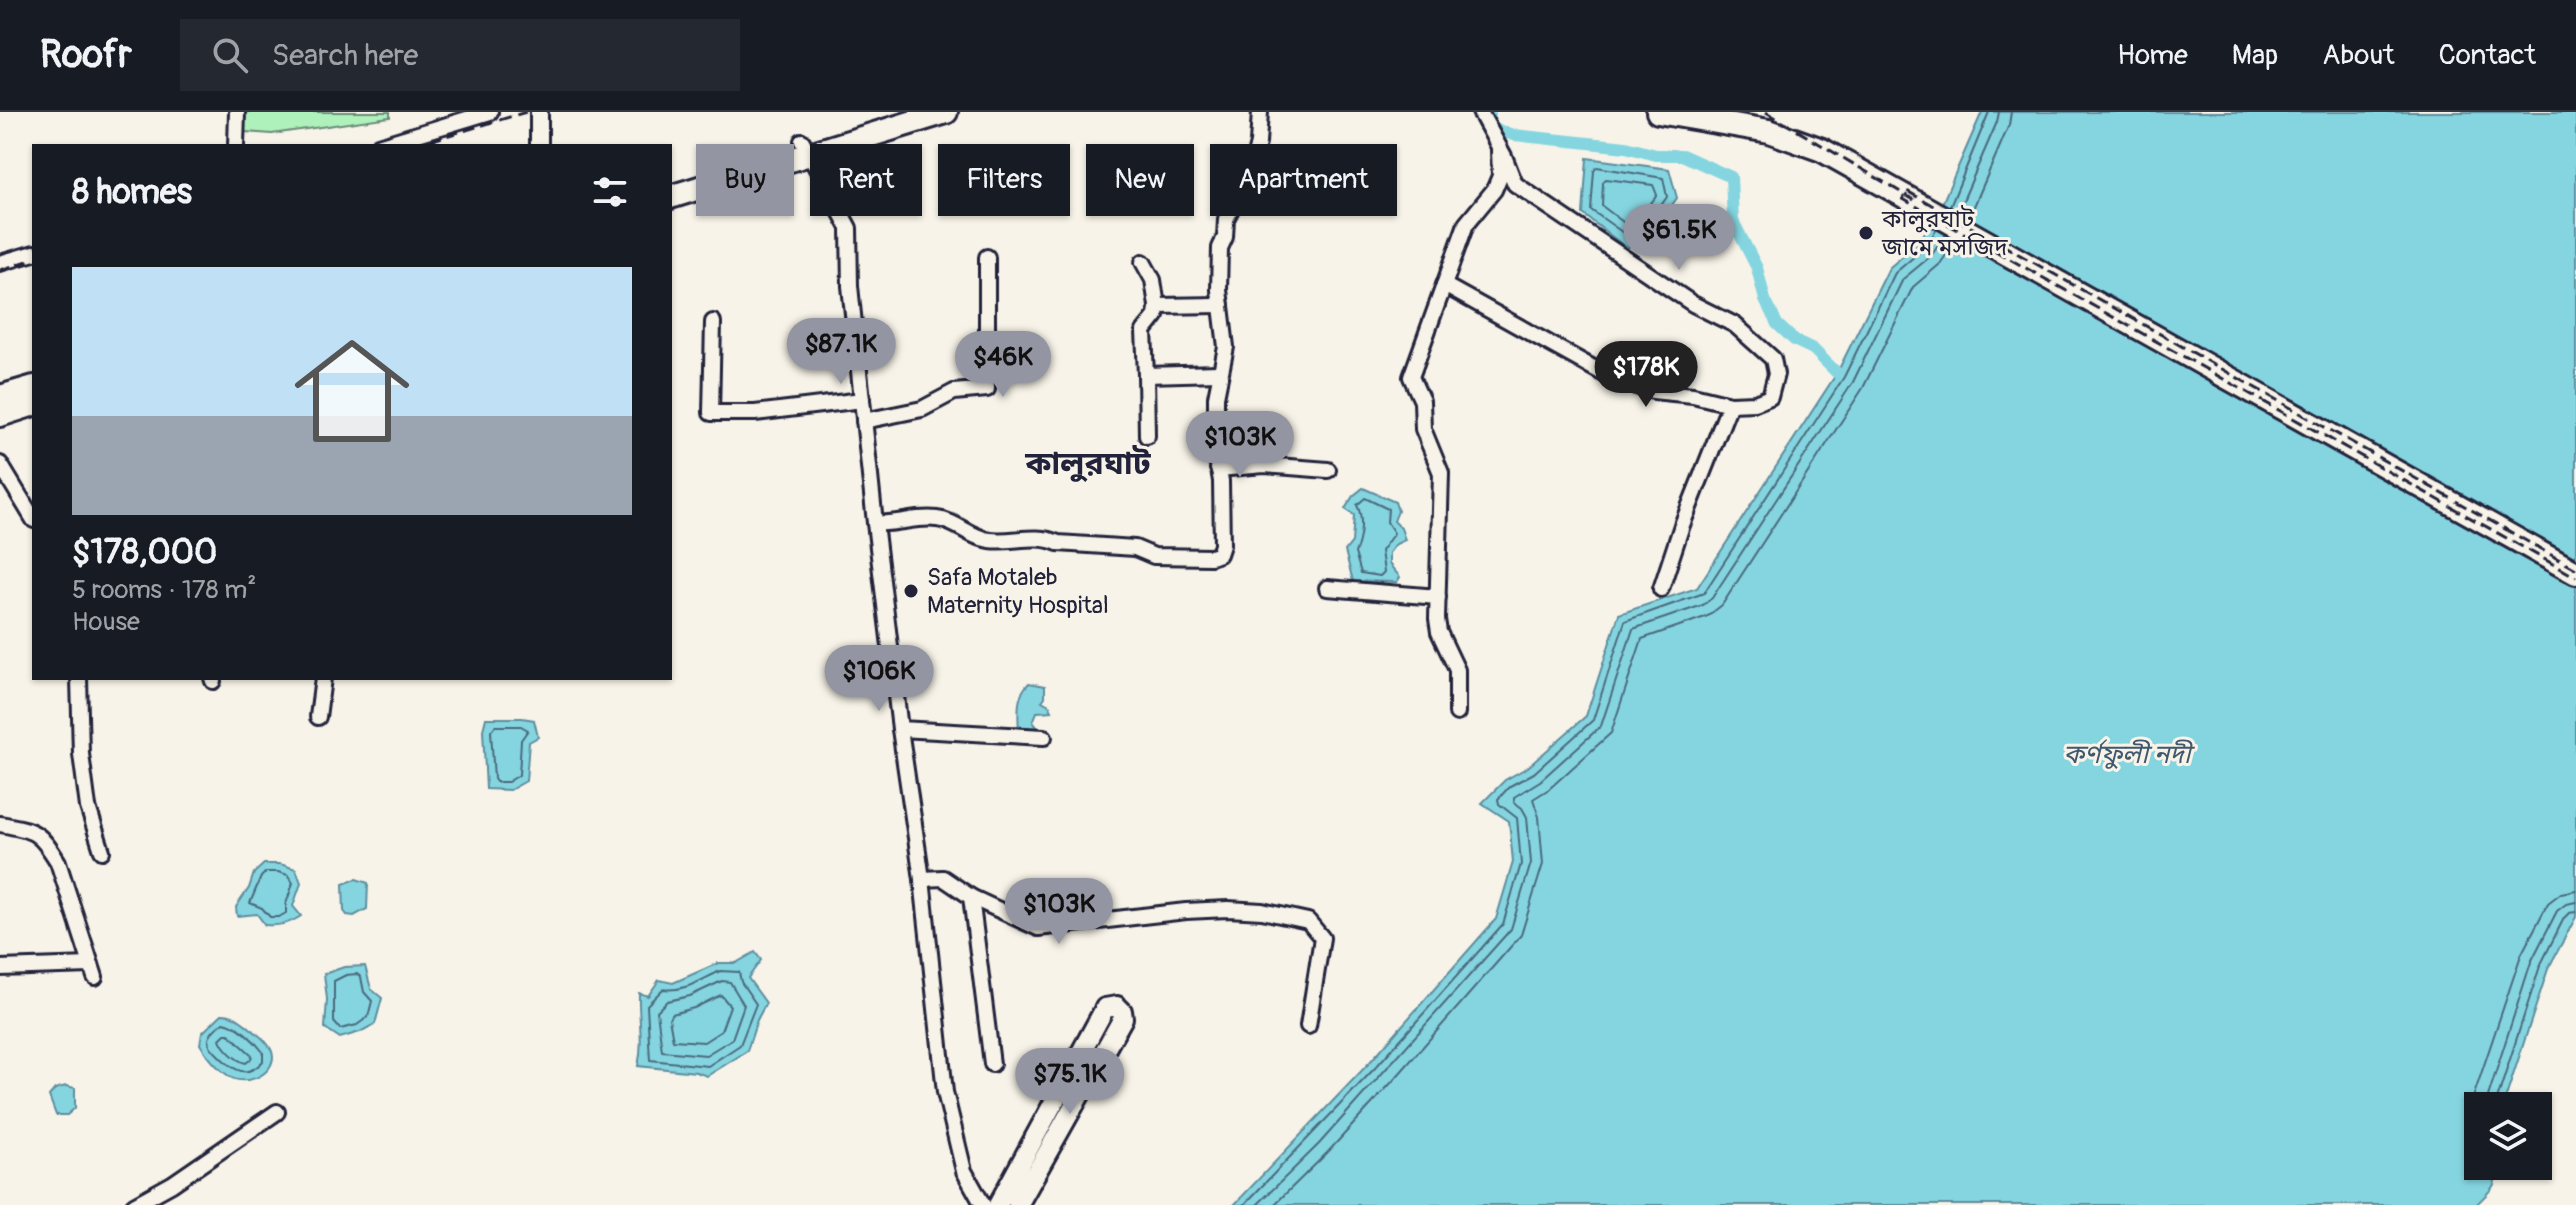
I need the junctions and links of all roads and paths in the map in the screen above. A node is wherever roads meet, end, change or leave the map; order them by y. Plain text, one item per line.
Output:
1 (237, 112) edge
2 (490, 112) edge
3 (539, 112) edge
4 (903, 112) edge
5 (946, 112) edge
6 (1260, 112) edge
7 (1480, 112) edge
8 (1658, 112) edge
9 (236, 144) edge
10 (385, 144) edge
11 (539, 144) edge
12 (805, 147) junction
13 (1499, 150) junction
14 (672, 180) edge
15 (672, 196) edge
16 (32, 254) edge
17 (987, 257) dead end
18 (1143, 262) dead end
19 (0, 263) edge
20 (1444, 285) junction
21 (1221, 305) junction
22 (1157, 306) junction
23 (713, 322) dead end
24 (1219, 373) junction
25 (1146, 375) junction
26 (32, 388) edge
27 (0, 397) edge
28 (862, 400) junction
29 (1730, 404) junction
30 (32, 405) edge
31 (0, 415) edge
32 (864, 421) junction
33 (1147, 436) dead end
34 (0, 464) edge
35 (1218, 469) junction
36 (1328, 470) dead end
37 (32, 517) edge
38 (875, 523) junction
39 (2576, 573) edge
40 (1327, 588) dead end
41 (1661, 589) dead end
42 (1438, 597) junction
43 (79, 680) edge
44 (323, 680) edge
45 (1457, 713) dead end
46 (318, 717) dead end
47 (900, 729) junction
48 (1044, 737) dead end
49 (0, 824) edge
50 (102, 851) dead end
51 (922, 879) junction
52 (971, 897) junction
53 (0, 968) edge
54 (1308, 1026) dead end
55 (992, 1064) dead end
56 (277, 1112) dead end
57 (134, 1205) edge
58 (983, 1205) edge
59 (998, 1205) edge
60 (1018, 1205) edge

1 - 9 street
2 - 10 street
3 - 11 street
4 - 12 highway
5 - 12 highway
6 - 21 street
7 - 13 street
8 - 39 highway
12 - 14 highway
12 - 15 highway
12 - 28 street
13 - 20 street
13 - 29 street
16 - 19 street
17 - 32 street
18 - 22 street
20 - 29 street
20 - 42 street
21 - 22 street
21 - 24 street
22 - 25 street
23 - 28 street
24 - 25 street
24 - 35 street
25 - 33 street
26 - 27 highway
28 - 32 street
29 - 41 street
30 - 31 highway
32 - 38 street
34 - 37 street
35 - 36 street
35 - 38 street
38 - 47 street
40 - 42 street
42 - 45 street
43 - 50 street
44 - 46 street
47 - 48 street
47 - 51 street
49 - 53 street
51 - 52 street
51 - 58 street
52 - 54 street
52 - 55 street
56 - 57 street
59 - 60 main road

